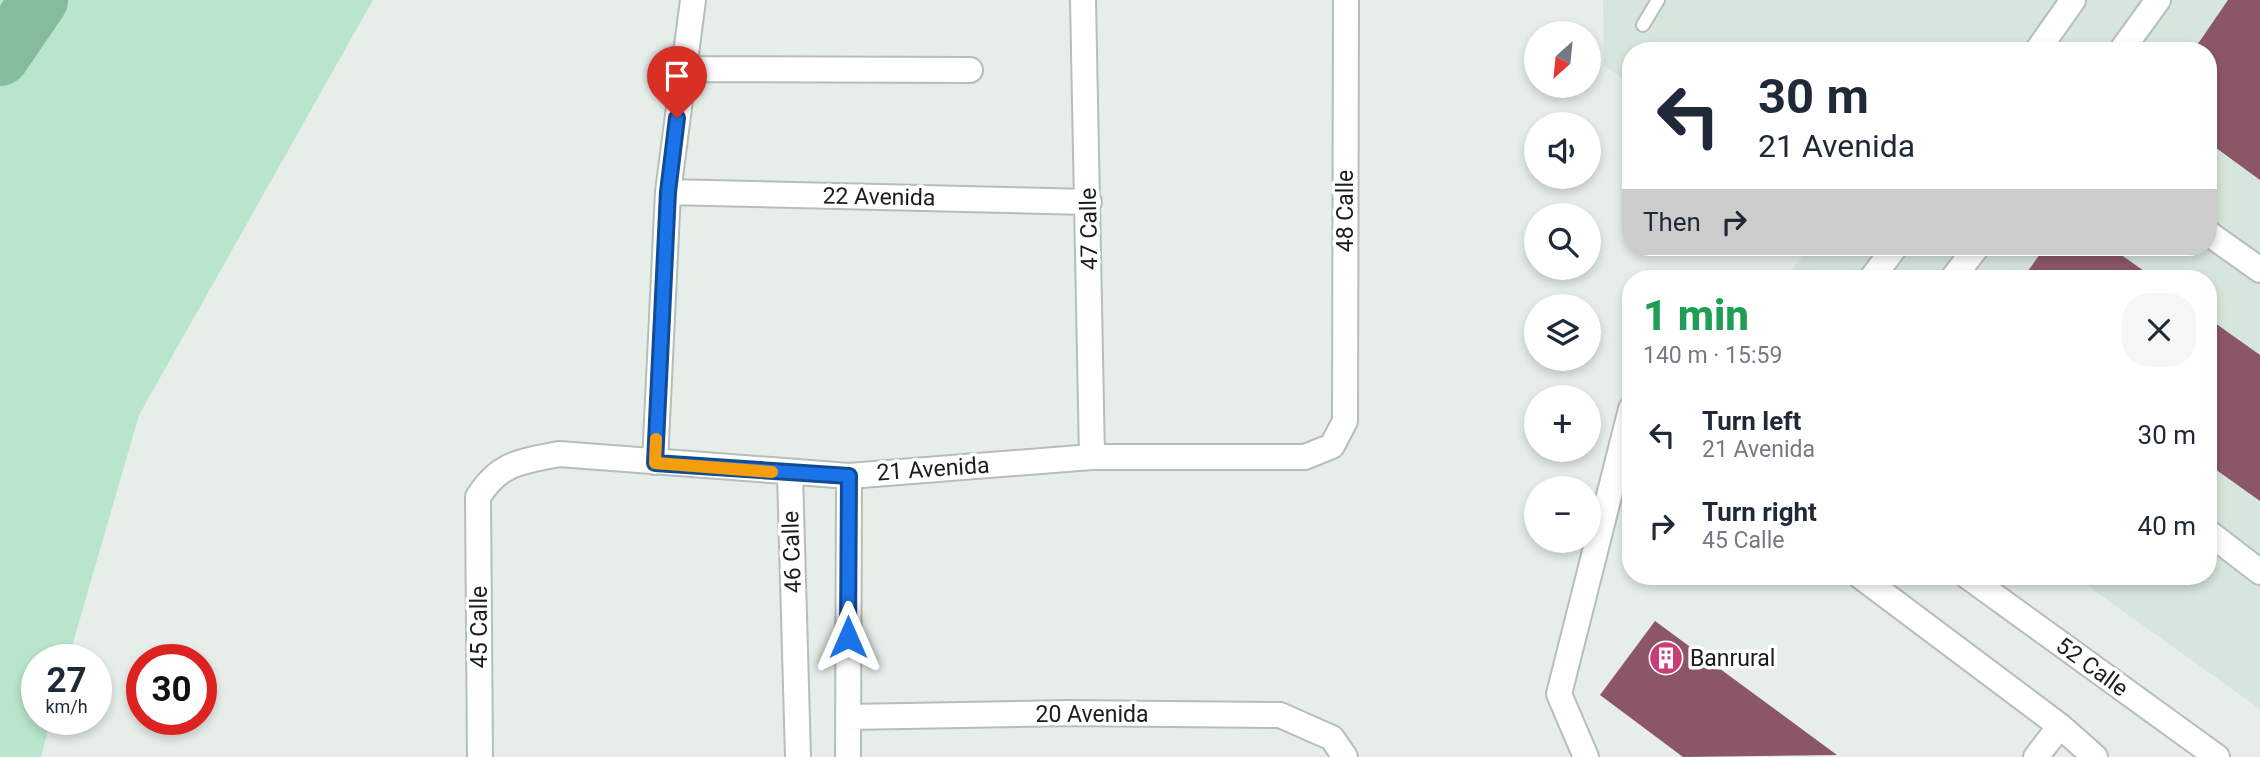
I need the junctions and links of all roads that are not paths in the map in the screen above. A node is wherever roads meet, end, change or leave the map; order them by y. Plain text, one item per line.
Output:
1 (693, 0) edge
2 (1083, 0) edge
3 (1346, 0) edge
4 (1658, 0) edge
5 (2073, 0) edge
6 (2158, 0) edge
7 (1643, 25) dead end
8 (2043, 42) edge
9 (2128, 42) edge
10 (684, 69) junction
11 (970, 70) dead end
12 (668, 192) junction
13 (1089, 202) junction
14 (2217, 239) edge
15 (1970, 256) edge
16 (1959, 270) edge
17 (2260, 270) edge
18 (1345, 421) joint
19 (1622, 445) edge
20 (1092, 457) junction
21 (655, 463) junction
22 (790, 474) junction
23 (849, 476) junction
24 (478, 497) joint
25 (2217, 539) edge
26 (2260, 572) edge
27 (1872, 585) edge
28 (1979, 585) edge
29 (848, 717) junction
30 (2060, 726) junction
31 (1338, 748) edge
32 (2207, 754) edge
33 (480, 757) edge
34 (798, 757) edge
35 (848, 757) edge
36 (1587, 757) edge
37 (2036, 757) edge
38 (2095, 757) edge

1 - 10 street
2 - 13 street, 47 Calle
3 - 18 street, 48 Calle
4 - 7 lane
5 - 8 street
6 - 9 street
10 - 11 street
10 - 12 street
12 - 13 street, 22 Avenida
12 - 21 street
13 - 20 street, 47 Calle
14 - 17 street
15 - 16 street
18 - 20 street, 21 Avenida
19 - 36 street
20 - 23 street, 21 Avenida
21 - 22 street, 21 Avenida
21 - 24 street, 21 Avenida
22 - 23 street, 21 Avenida
22 - 34 street, 46 Calle
23 - 29 street
24 - 33 street, 45 Calle
25 - 26 street
27 - 30 street
28 - 32 street, 52 Calle
29 - 31 street, 20 Avenida
29 - 35 street
30 - 37 street
30 - 38 street

